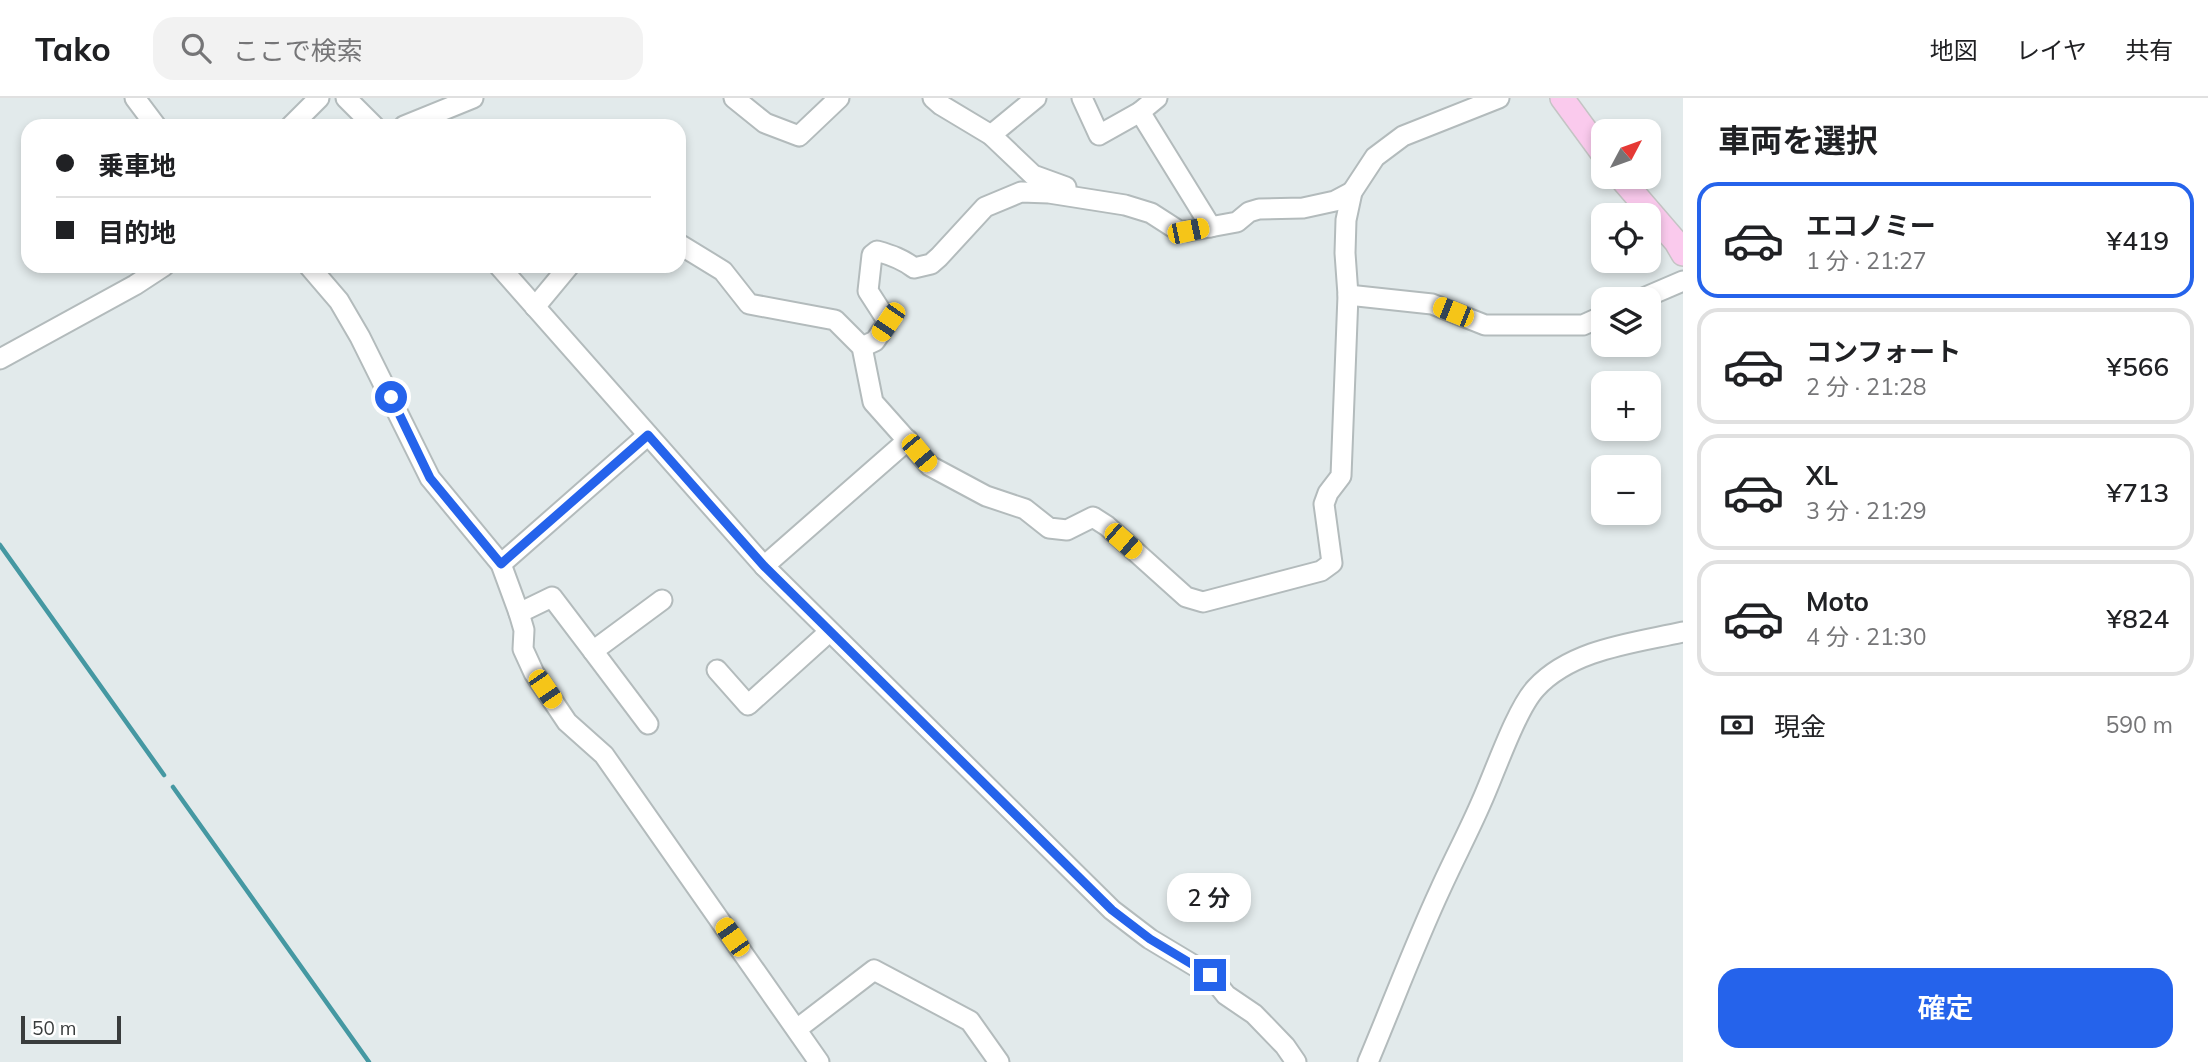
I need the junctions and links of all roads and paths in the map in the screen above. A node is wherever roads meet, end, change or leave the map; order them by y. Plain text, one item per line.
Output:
1 (135, 98) edge
2 (319, 98) edge
3 (346, 98) edge
4 (473, 98) edge
5 (734, 98) edge
6 (839, 98) edge
7 (933, 98) edge
8 (1036, 98) edge
9 (1082, 98) edge
10 (1157, 98) edge
11 (1499, 98) edge
12 (1562, 98) edge
13 (1140, 112) junction
14 (151, 119) edge
15 (297, 119) edge
16 (367, 119) edge
17 (421, 119) edge
18 (991, 135) junction
19 (1591, 137) edge
20 (1630, 189) edge
21 (1352, 192) junction
22 (1093, 200) junction
23 (1210, 227) junction
24 (686, 248) edge
25 (1683, 254) edge
26 (153, 273) edge
27 (315, 273) edge
28 (505, 273) edge
29 (563, 273) edge
30 (1683, 281) edge
31 (1661, 290) edge
32 (1348, 295) junction
33 (535, 307) junction
34 (1591, 321) edge
35 (862, 347) junction
36 (0, 359) edge
37 (648, 435) junction
38 (908, 440) junction
39 (501, 564) junction
40 (764, 566) junction
41 (663, 600) dead end
42 (519, 613) junction
43 (829, 632) junction
44 (1683, 632) edge
45 (593, 651) junction
46 (717, 670) dead end
47 (648, 724) dead end
48 (797, 1029) junction
49 (819, 1062) edge
50 (999, 1062) edge
51 (1296, 1062) edge
52 (1367, 1062) edge

1 - 14 street
2 - 15 street
3 - 16 street
4 - 17 street
5 - 6 street
7 - 18 street
8 - 18 street
9 - 13 street
10 - 13 street
11 - 21 street
12 - 19 main road
13 - 23 street
18 - 22 street
20 - 25 main road
21 - 23 street
21 - 32 street
22 - 23 street
22 - 35 street
24 - 35 street
26 - 36 street
27 - 39 street
28 - 33 street
29 - 33 street
30 - 31 street
32 - 34 street
32 - 38 street
33 - 37 street
35 - 38 street
37 - 39 street
37 - 40 street
38 - 40 street
39 - 42 street
40 - 43 street
41 - 45 street
42 - 45 street
42 - 48 street
43 - 46 street
43 - 51 street
44 - 52 street
45 - 47 street
48 - 49 street
48 - 50 street

